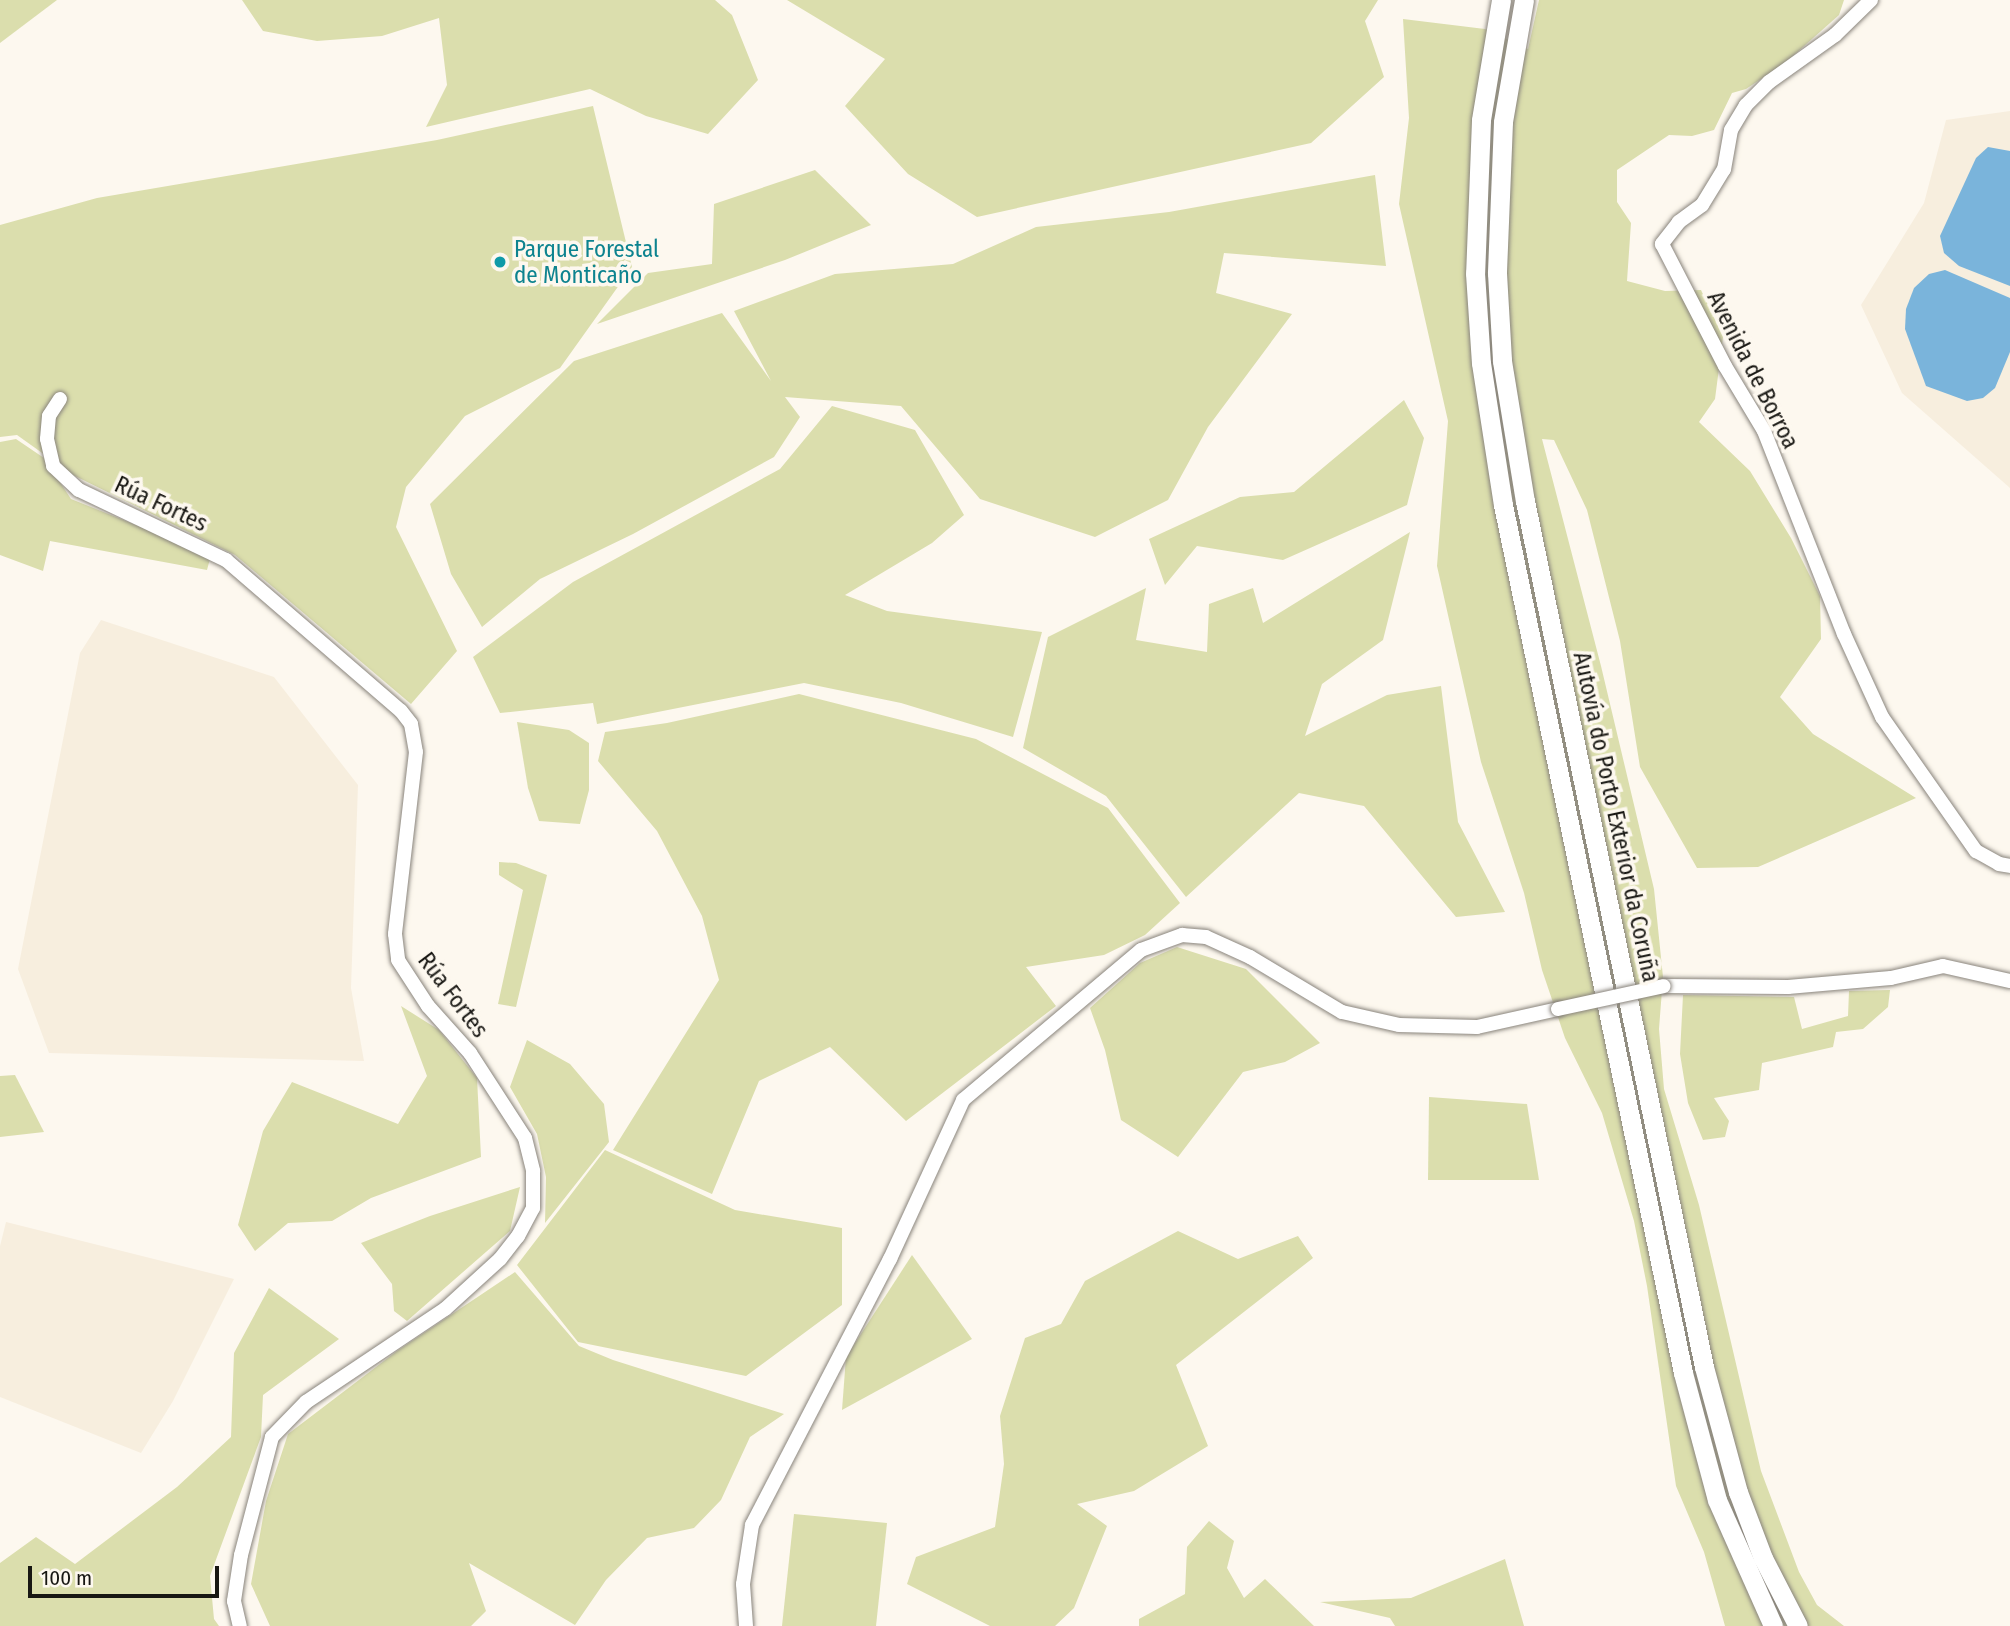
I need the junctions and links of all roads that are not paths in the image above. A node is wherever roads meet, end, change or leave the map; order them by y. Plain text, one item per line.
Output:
1 (1501, 0) edge
2 (1524, 0) edge
3 (1855, 0) edge
4 (1871, 0) edge
5 (1850, 20) junction
6 (61, 399) dead end
7 (2010, 866) edge
8 (2010, 981) edge
9 (240, 1626) edge
10 (746, 1626) edge
11 (1773, 1626) edge
12 (1798, 1626) edge

1 - 11 highway, Autovía do Porto Exterior da Coruña
2 - 12 highway, Autovía do Porto Exterior da Coruña
3 - 5 street
4 - 5 street, Avenida de Borroa
5 - 7 street, Avenida de Borroa
6 - 9 street, Rúa Fortes
8 - 10 street, bridge

